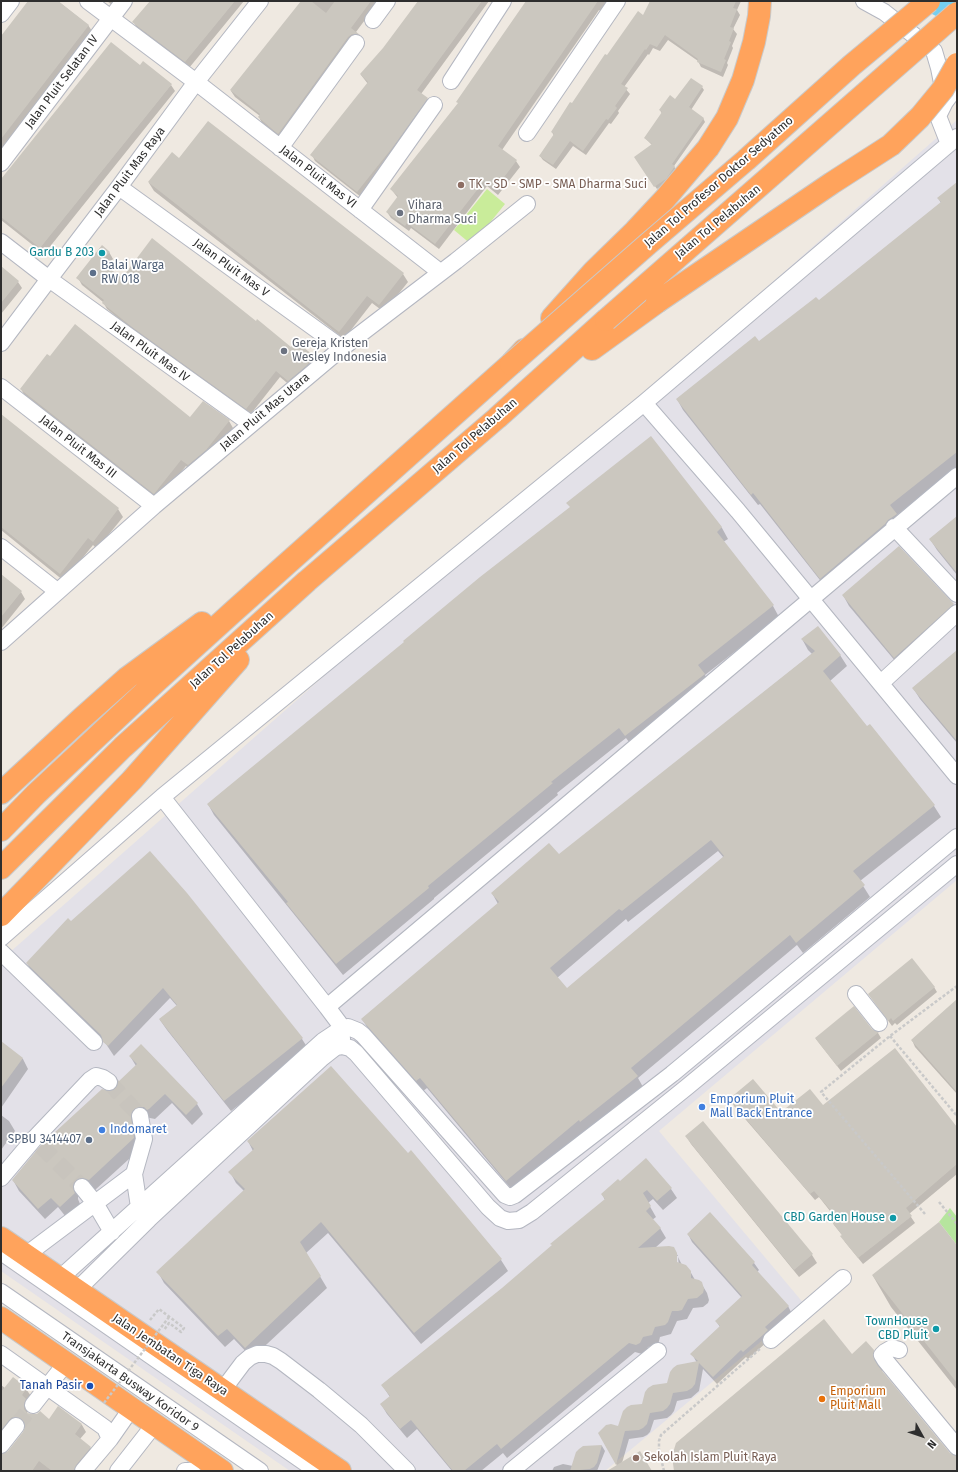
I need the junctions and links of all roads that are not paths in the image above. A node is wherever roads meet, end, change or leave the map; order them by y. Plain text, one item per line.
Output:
1 (11, 1) edge
2 (88, 1) edge
3 (124, 1) edge
4 (260, 1) edge
5 (387, 1) edge
6 (503, 1) edge
7 (617, 1) edge
8 (760, 1) edge
9 (864, 1) edge
10 (929, 1) edge
11 (957, 13) edge
12 (1, 14) edge
13 (111, 18) junction
14 (373, 20) dead end
15 (356, 43) dead end
16 (957, 64) edge
17 (450, 81) dead end
18 (196, 82) junction
19 (957, 86) edge
20 (945, 102) junction
21 (434, 106) dead end
22 (527, 133) dead end
23 (950, 138) edge
24 (280, 148) junction
25 (1, 163) edge
26 (119, 187) junction
27 (526, 204) dead end
28 (360, 210) junction
29 (1, 242) edge
30 (440, 272) junction
31 (49, 279) junction
32 (1, 343) edge
33 (342, 348) junction
34 (511, 364) junction
35 (1, 387) edge
36 (644, 403) junction
37 (497, 418) junction
38 (251, 424) junction
39 (957, 476) edge
40 (154, 506) junction
41 (894, 527) junction
42 (312, 541) junction
43 (1, 547) edge
44 (307, 581) junction
45 (57, 591) junction
46 (957, 594) edge
47 (810, 599) junction
48 (957, 613) edge
49 (7, 634) edge
50 (1, 642) edge
51 (880, 682) junction
52 (957, 776) edge
53 (7, 787) edge
54 (162, 797) junction
55 (1, 830) edge
56 (957, 837) edge
57 (957, 864) edge
58 (1, 868) edge
59 (1, 914) edge
60 (1, 938) edge
61 (1, 952) edge
62 (856, 994) dead end
63 (328, 1007) junction
64 (879, 1023) dead end
65 (341, 1029) junction
66 (94, 1042) dead end
67 (342, 1046) junction
68 (109, 1082) tunnel mouth
69 (140, 1116) tunnel mouth
70 (134, 1174) junction
71 (1, 1178) edge
72 (82, 1187) tunnel mouth
73 (510, 1197) junction
74 (95, 1203) junction
75 (144, 1213) junction
76 (519, 1220) junction
77 (112, 1232) junction
78 (1, 1238) edge
79 (1, 1252) edge
80 (26, 1255) junction
81 (843, 1278) dead end
82 (68, 1284) junction
83 (1, 1292) edge
84 (1, 1318) edge
85 (771, 1340) road end
86 (899, 1350) dead end
87 (658, 1351) dead end
88 (1, 1354) edge
89 (66, 1363) junction
90 (47, 1387) junction
91 (222, 1391) junction
92 (33, 1405) tunnel mouth
93 (131, 1409) junction
94 (154, 1425) junction
95 (16, 1426) tunnel mouth
96 (110, 1439) junction
97 (1, 1445) edge
98 (957, 1446) edge
99 (83, 1471) edge
100 (118, 1471) edge
101 (184, 1471) edge
102 (192, 1471) edge
103 (222, 1471) edge
104 (260, 1471) edge
105 (317, 1471) edge
106 (340, 1471) edge
107 (407, 1471) edge
108 (511, 1471) edge

1 - 12 street
2 - 13 street, Jalan Pluit Mas VI
3 - 13 street, Jalan Pluit Selatan IV
4 - 18 street, Jalan Pluit Mas Raya
5 - 14 street
6 - 17 street
7 - 22 street
8 - 34 highway, bridge
9 - 20 street
10 - 34 highway, Jalan Tol Profesor Doktor Sedyatmo, bridge
11 - 37 highway, Jalan Tol Pelabuhan, bridge
13 - 18 street, Jalan Pluit Mas VI
13 - 25 street, Jalan Pluit Selatan IV
15 - 24 street
16 - 37 highway, bridge
18 - 24 street, Jalan Pluit Mas VI
18 - 26 street, Jalan Pluit Mas Raya
19 - 20 street
20 - 23 street
21 - 28 street
23 - 36 street
24 - 28 street, Jalan Pluit Mas VI
26 - 31 street, Jalan Pluit Mas Raya
26 - 33 street, Jalan Pluit Mas V
27 - 30 street, Jalan Pluit Mas Utara
28 - 30 street, Jalan Pluit Mas VI
29 - 31 street, Jalan Pluit Mas IV
30 - 33 street, Jalan Pluit Mas Utara
31 - 32 street, Jalan Pluit Mas Raya
31 - 38 street, Jalan Pluit Mas IV
33 - 38 street, Jalan Pluit Mas Utara
34 - 42 highway
35 - 40 street, Jalan Pluit Mas III
36 - 47 street
36 - 54 street
37 - 44 highway, Jalan Tol Pelabuhan
38 - 40 street, Jalan Pluit Mas Utara
39 - 41 street
40 - 45 street, Jalan Pluit Mas Utara
41 - 46 street
41 - 47 street
42 - 53 highway
42 - 55 highway
43 - 45 street
44 - 58 highway, Jalan Tol Pelabuhan
44 - 59 highway
45 - 49 street, Jalan Pluit Mas Utara
47 - 51 street
47 - 63 street
48 - 51 street
49 - 50 street, Jalan Pluit Mas Utara
51 - 52 street
54 - 60 street
54 - 63 street
56 - 73 street
57 - 76 street
61 - 66 street
62 - 64 street
63 - 65 street
65 - 67 street
65 - 73 street
65 - 75 street
67 - 75 street
67 - 76 street
68 - 71 street
69 - 70 street
70 - 74 street
70 - 75 street
72 - 74 street
73 - 76 street
74 - 77 street
74 - 80 street
75 - 77 street
75 - 82 street
77 - 82 street
78 - 80 highway, Jalan Jembatan Tiga Raya
79 - 105 street
80 - 82 highway, Jalan Jembatan Tiga Raya
81 - 85 street
82 - 91 highway, Jalan Jembatan Tiga Raya
83 - 104 street, Transjakarta Busway Koridor 9
84 - 89 highway
86 - 98 street
87 - 108 street
88 - 90 street
89 - 90 street
89 - 93 highway
90 - 92 street
90 - 96 street
91 - 106 highway, Jalan Jembatan Tiga Raya
91 - 107 street
93 - 94 highway
93 - 96 street
94 - 100 street
94 - 103 highway
95 - 97 street
96 - 99 street
101 - 102 street

